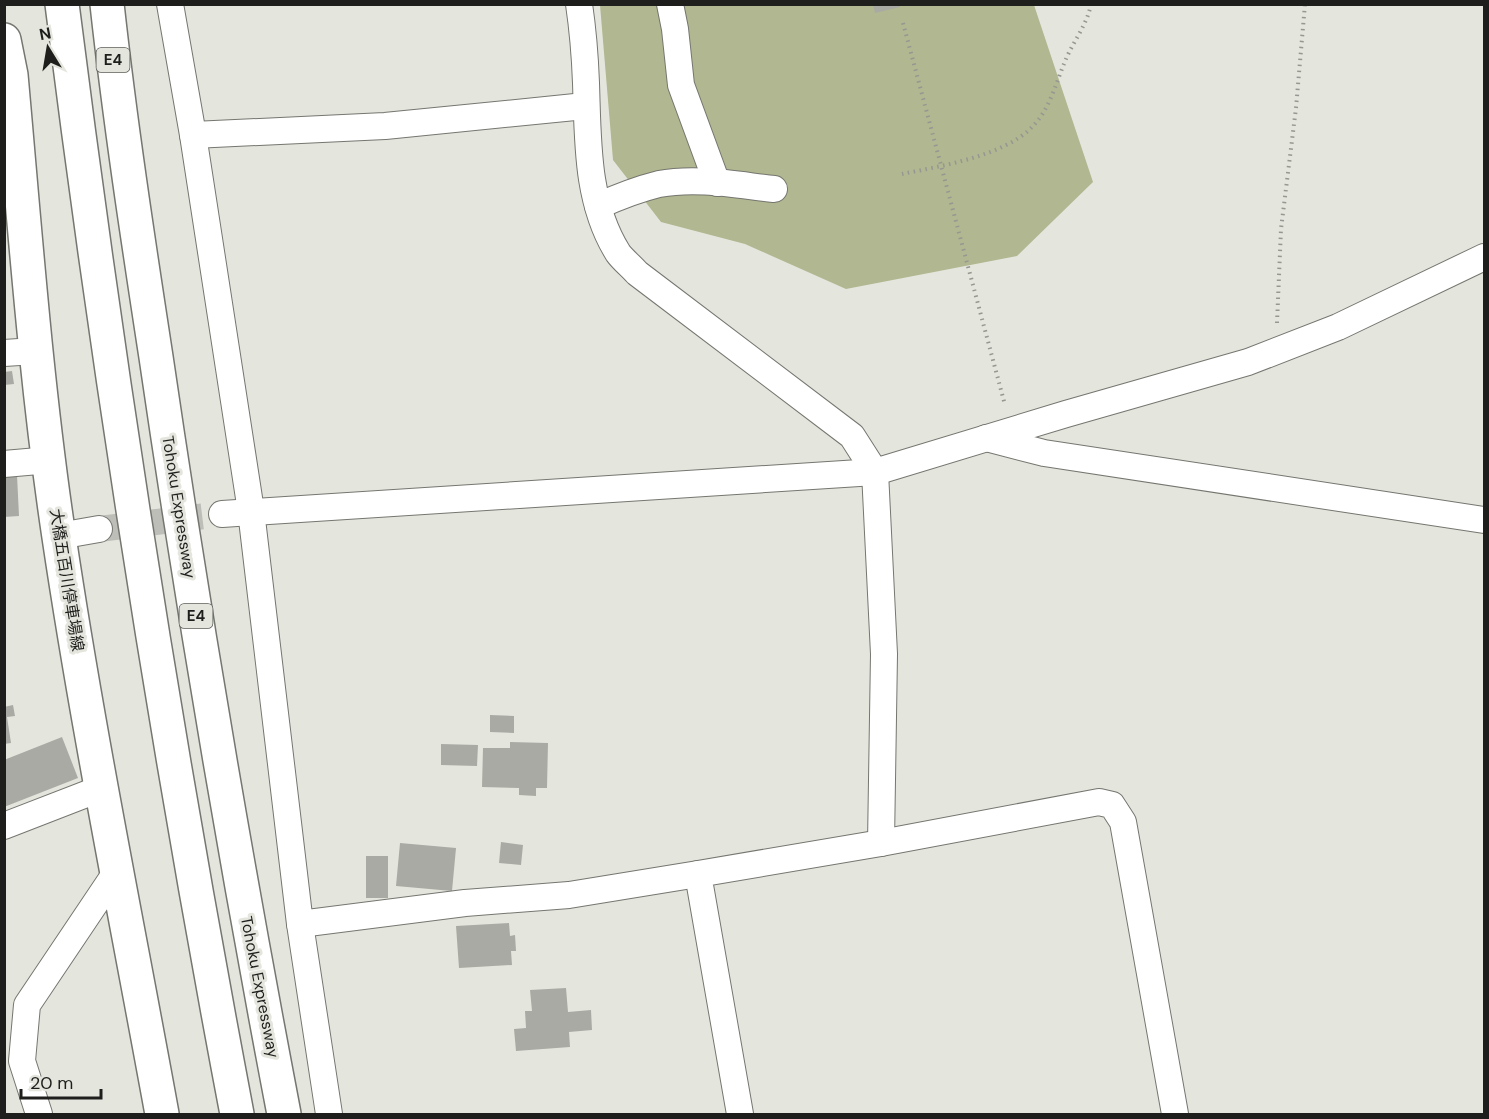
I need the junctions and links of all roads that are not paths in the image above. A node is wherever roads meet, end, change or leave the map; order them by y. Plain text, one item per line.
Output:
1 (55, 4) edge
2 (62, 4) edge
3 (107, 4) edge
4 (117, 4) edge
5 (170, 4) edge
6 (579, 4) edge
7 (670, 4) edge
8 (6, 59) edge
9 (585, 106) junction
10 (120, 116) junction
11 (77, 121) junction
12 (193, 135) junction
13 (717, 183) junction
14 (774, 189) dead end
15 (598, 206) junction
16 (1485, 257) edge
17 (20, 352) edge
18 (986, 438) junction
19 (50, 460) junction
20 (4, 464) edge
21 (875, 472) junction
22 (251, 512) junction
23 (222, 514) tunnel mouth
24 (1485, 520) edge
25 (99, 529) tunnel mouth
26 (59, 536) junction
27 (102, 788) junction
28 (4, 826) edge
29 (881, 843) junction
30 (117, 871) junction
31 (698, 874) junction
32 (300, 924) junction
33 (39, 1114) edge
34 (162, 1114) edge
35 (237, 1114) edge
36 (284, 1114) edge
37 (329, 1114) edge
38 (740, 1114) edge
39 (1175, 1114) edge

1 - 11 main road
2 - 11 main road
3 - 10 main road, Tohoku Expressway / E4
4 - 10 main road
5 - 12 street
6 - 9 street
7 - 13 street
8 - 17 main road, 大橋五百川停車場線
9 - 12 street
9 - 15 street
10 - 36 main road, Tohoku Expressway / E4
11 - 35 main road
12 - 22 street
13 - 14 street
13 - 15 street
15 - 21 street
16 - 18 street
17 - 19 main road, 大橋五百川停車場線
18 - 21 street
18 - 24 street
19 - 20 street
19 - 26 main road, 大橋五百川停車場線
21 - 22 street
21 - 29 street
22 - 23 street
22 - 32 street
25 - 26 street
26 - 27 main road, 大橋五百川停車場線
27 - 28 street
27 - 30 main road, 大橋五百川停車場線
29 - 31 street
29 - 39 street
30 - 33 street
30 - 34 main road, 大橋五百川停車場線
31 - 32 street
31 - 38 street
32 - 37 street

